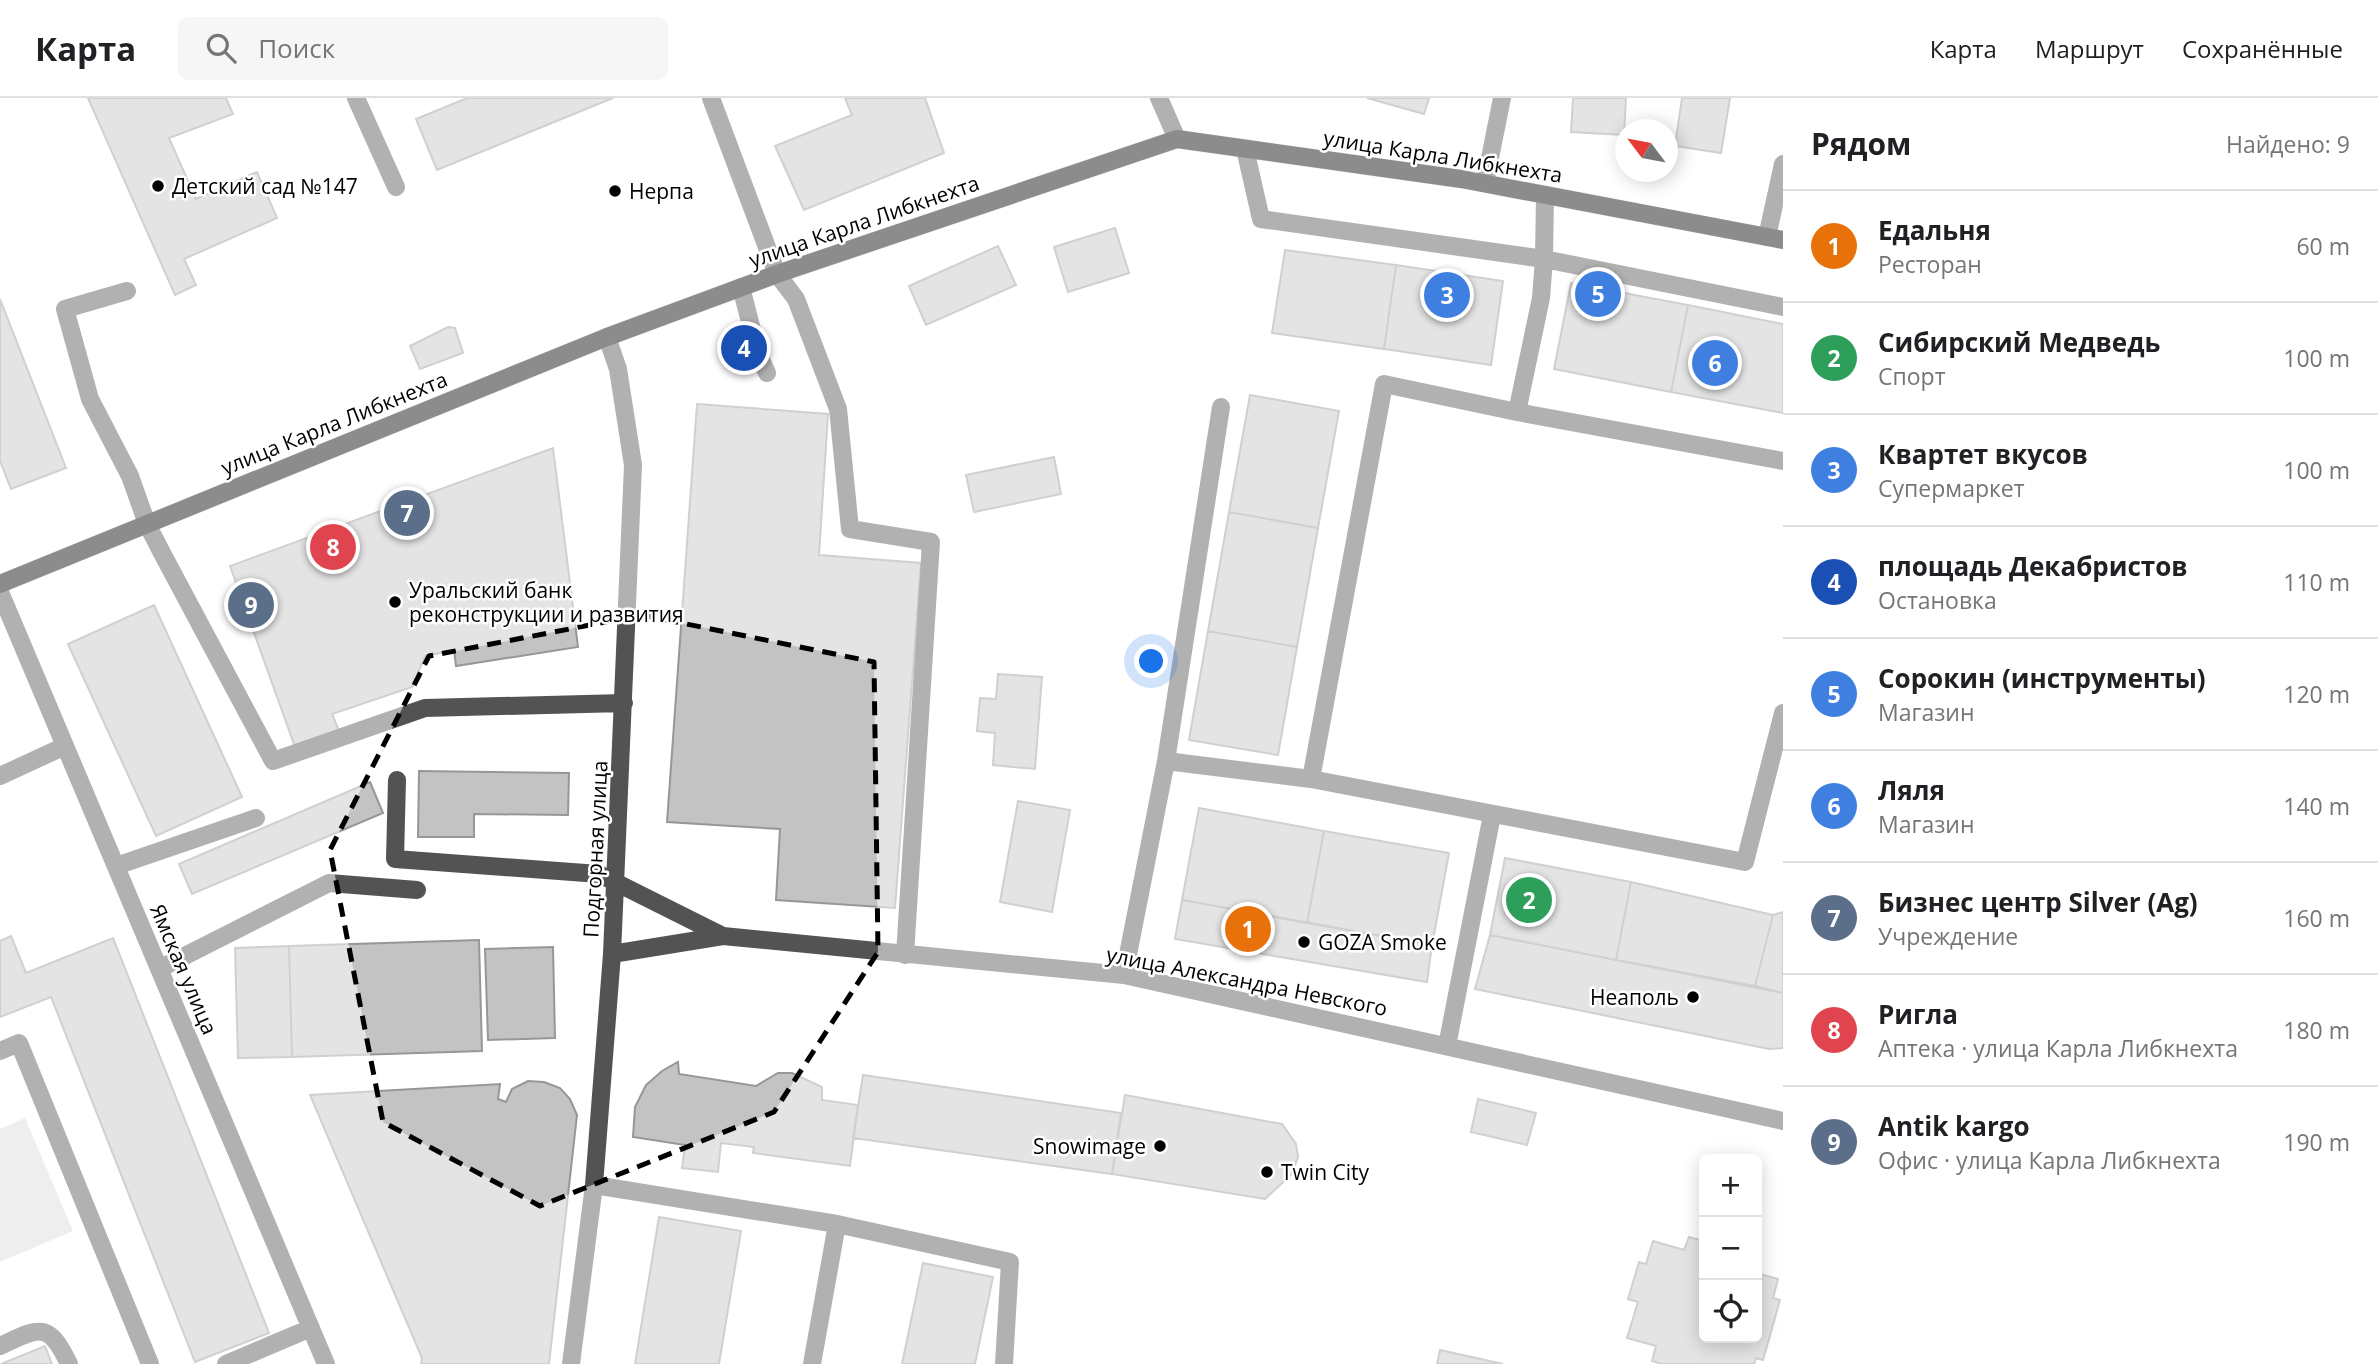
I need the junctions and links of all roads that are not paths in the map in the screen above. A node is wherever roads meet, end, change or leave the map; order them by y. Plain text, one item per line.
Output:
1 (356, 98) edge
2 (711, 98) edge
3 (1159, 98) edge
4 (1502, 98) edge
5 (1177, 139) junction
6 (1245, 149) junction
7 (1783, 164) edge
8 (1485, 183) junction
9 (396, 187) dead end
10 (1545, 195) junction
11 (1775, 238) edge
12 (1544, 259) junction
13 (777, 274) junction
14 (741, 287) junction
15 (127, 291) dead end
16 (1783, 307) edge
17 (607, 337) junction
18 (767, 373) dead end
19 (1221, 407) dead end
20 (1517, 412) junction
21 (1783, 461) edge
22 (147, 524) junction
23 (0, 584) edge
24 (0, 592) edge
25 (624, 703) junction
26 (1783, 713) edge
27 (65, 746) junction
28 (1166, 761) junction
29 (0, 776) edge
30 (1311, 779) junction
31 (397, 780) dead end
32 (1492, 816) junction
33 (256, 818) dead end
34 (116, 866) junction
35 (617, 884) junction
36 (417, 890) dead end
37 (723, 936) junction
38 (612, 954) junction
39 (905, 955) junction
40 (159, 969) junction
41 (1124, 975) junction
42 (1447, 1046) junction
43 (0, 1051) edge
44 (1783, 1121) edge
45 (594, 1185) junction
46 (837, 1224) junction
47 (311, 1328) junction
48 (0, 1346) edge
49 (69, 1364) edge
50 (150, 1364) edge
51 (226, 1364) edge
52 (326, 1364) edge
53 (570, 1364) edge
54 (811, 1364) edge
55 (1004, 1364) edge

1 - 9 street
2 - 13 street
3 - 5 street
4 - 8 street
5 - 6 main road, улица Карла Либкнехта
5 - 13 main road, улица Карла Либкнехта
6 - 8 main road, улица Карла Либкнехта
6 - 12 street
7 - 11 street
8 - 10 main road, улица Карла Либкнехта
10 - 11 main road, улица Карла Либкнехта
10 - 12 street
12 - 16 street
12 - 20 street
13 - 14 main road, улица Карла Либкнехта
13 - 39 street
14 - 17 main road, улица Карла Либкнехта
14 - 18 street
15 - 22 street
17 - 22 main road, улица Карла Либкнехта
17 - 25 street, Подгорная улица
19 - 28 street
20 - 21 street
20 - 30 street
22 - 23 main road, улица Карла Либкнехта
22 - 25 street
24 - 27 street, Ямская улица
25 - 35 street, Подгорная улица
26 - 32 street
27 - 29 street
27 - 34 street, Ямская улица
28 - 30 street
28 - 41 street
30 - 32 street
31 - 35 street
32 - 42 street
33 - 34 street
34 - 40 street, Ямская улица
35 - 37 street
35 - 38 street, Подгорная улица
36 - 40 street
37 - 38 street, улица Александра Невского
37 - 39 street, улица Александра Невского
38 - 45 street, Подгорная улица
39 - 41 street, улица Александра Невского
40 - 47 street, Ямская улица
41 - 42 street, улица Александра Невского
42 - 44 street, улица Александра Невского
43 - 50 street
45 - 46 street
45 - 53 street, Подгорная улица
46 - 54 street
46 - 55 street
47 - 51 street
47 - 52 street, Ямская улица
48 - 49 street

